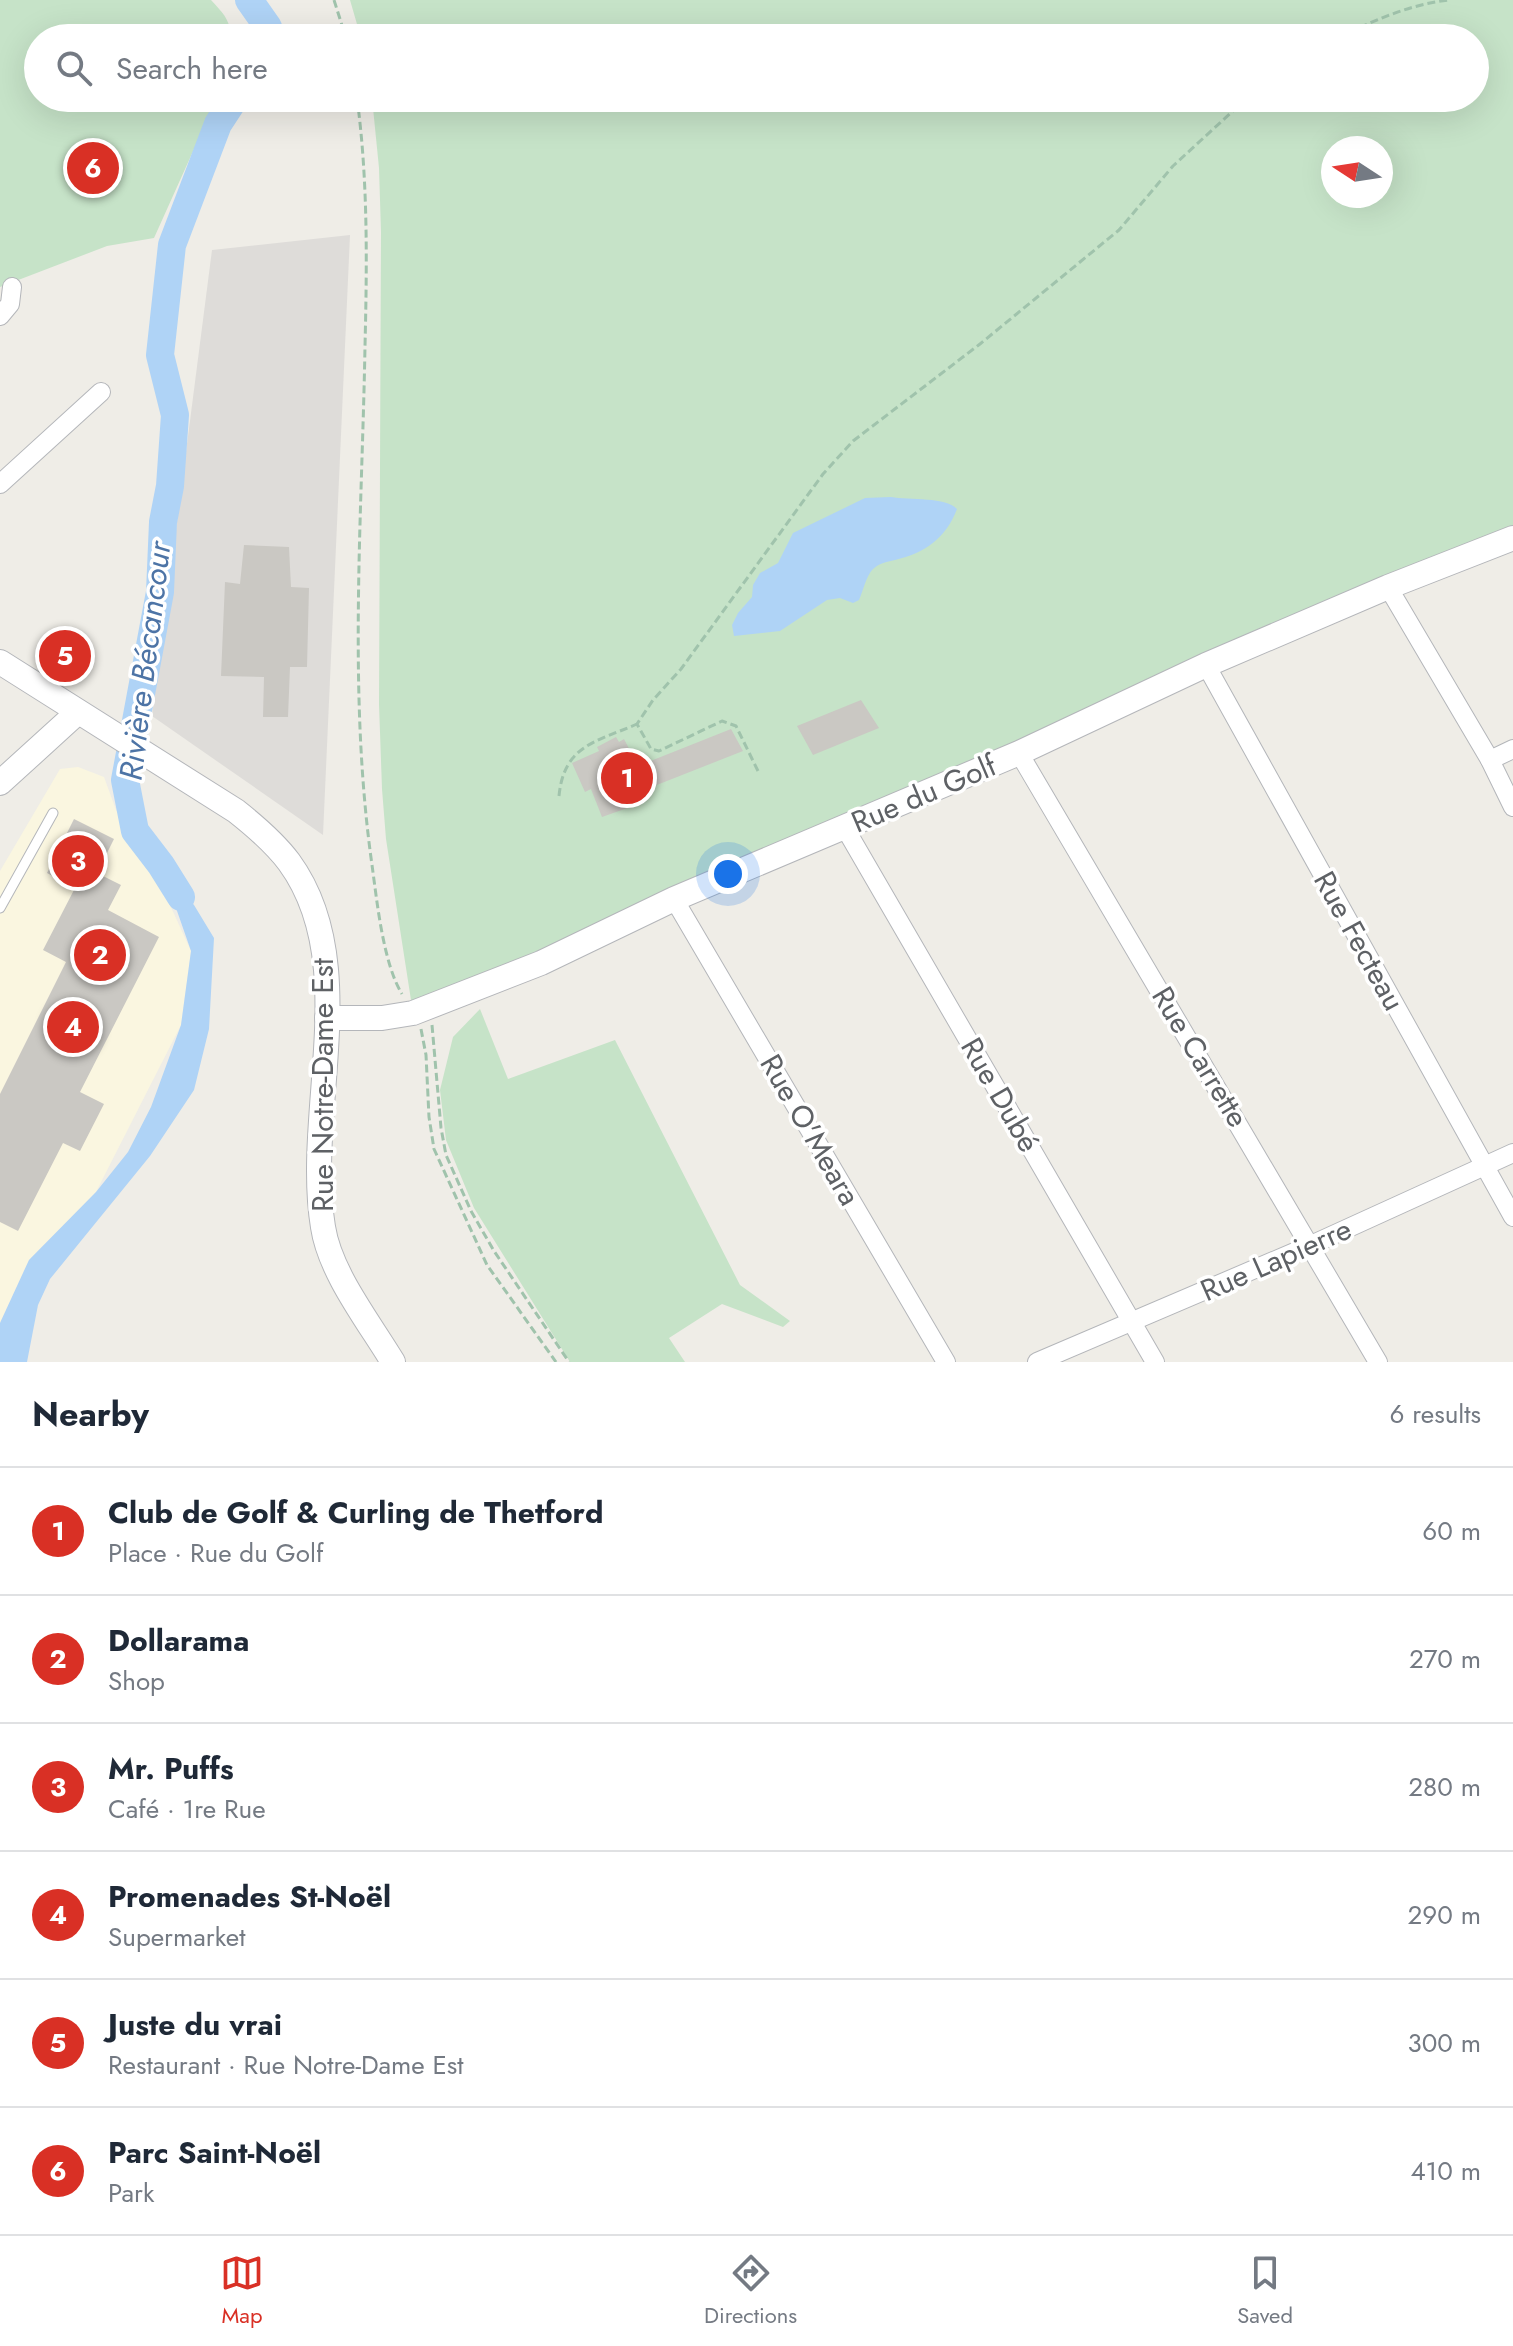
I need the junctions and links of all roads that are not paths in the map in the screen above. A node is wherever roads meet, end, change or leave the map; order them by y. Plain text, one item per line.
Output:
1 (12, 287) dead end
2 (0, 316) edge
3 (101, 392) dead end
4 (0, 484) edge
5 (1513, 538) edge
6 (1388, 587) junction
7 (0, 662) edge
8 (1206, 665) junction
9 (78, 712) junction
10 (1513, 749) edge
11 (1019, 753) junction
12 (1490, 760) junction
13 (0, 783) edge
14 (1513, 807) edge
15 (53, 813) dead end
16 (845, 828) junction
17 (674, 899) junction
18 (0, 908) edge
19 (327, 1018) junction
20 (1513, 1153) edge
21 (1483, 1167) junction
22 (1513, 1217) edge
23 (1311, 1245) junction
24 (1132, 1322) junction
25 (393, 1362) edge
26 (946, 1362) edge
27 (1037, 1362) edge
28 (1155, 1362) edge
29 (1378, 1362) edge

1 - 2 street
3 - 4 street
5 - 6 street, Rue du Golf
6 - 8 street, Rue du Golf
6 - 12 street
7 - 9 street, Rue Notre-Dame Est
8 - 11 street, Rue du Golf
8 - 21 street, Rue Fecteau
9 - 13 street
9 - 19 street, Rue Notre-Dame Est
10 - 12 street
11 - 16 street, Rue du Golf
11 - 23 street, Rue Carrette
12 - 14 street
15 - 18 lane
16 - 17 street, Rue du Golf
16 - 24 street, Rue Dubé
17 - 19 street, Rue du Golf
17 - 26 street, Rue O'Meara
19 - 25 street, Rue Notre-Dame Est
20 - 21 street, Rue Lapierre
21 - 22 street, Rue Fecteau
21 - 23 street, Rue Lapierre
23 - 24 street, Rue Lapierre
23 - 29 street, Rue Carrette
24 - 27 street, Rue Lapierre
24 - 28 street, Rue Dubé

